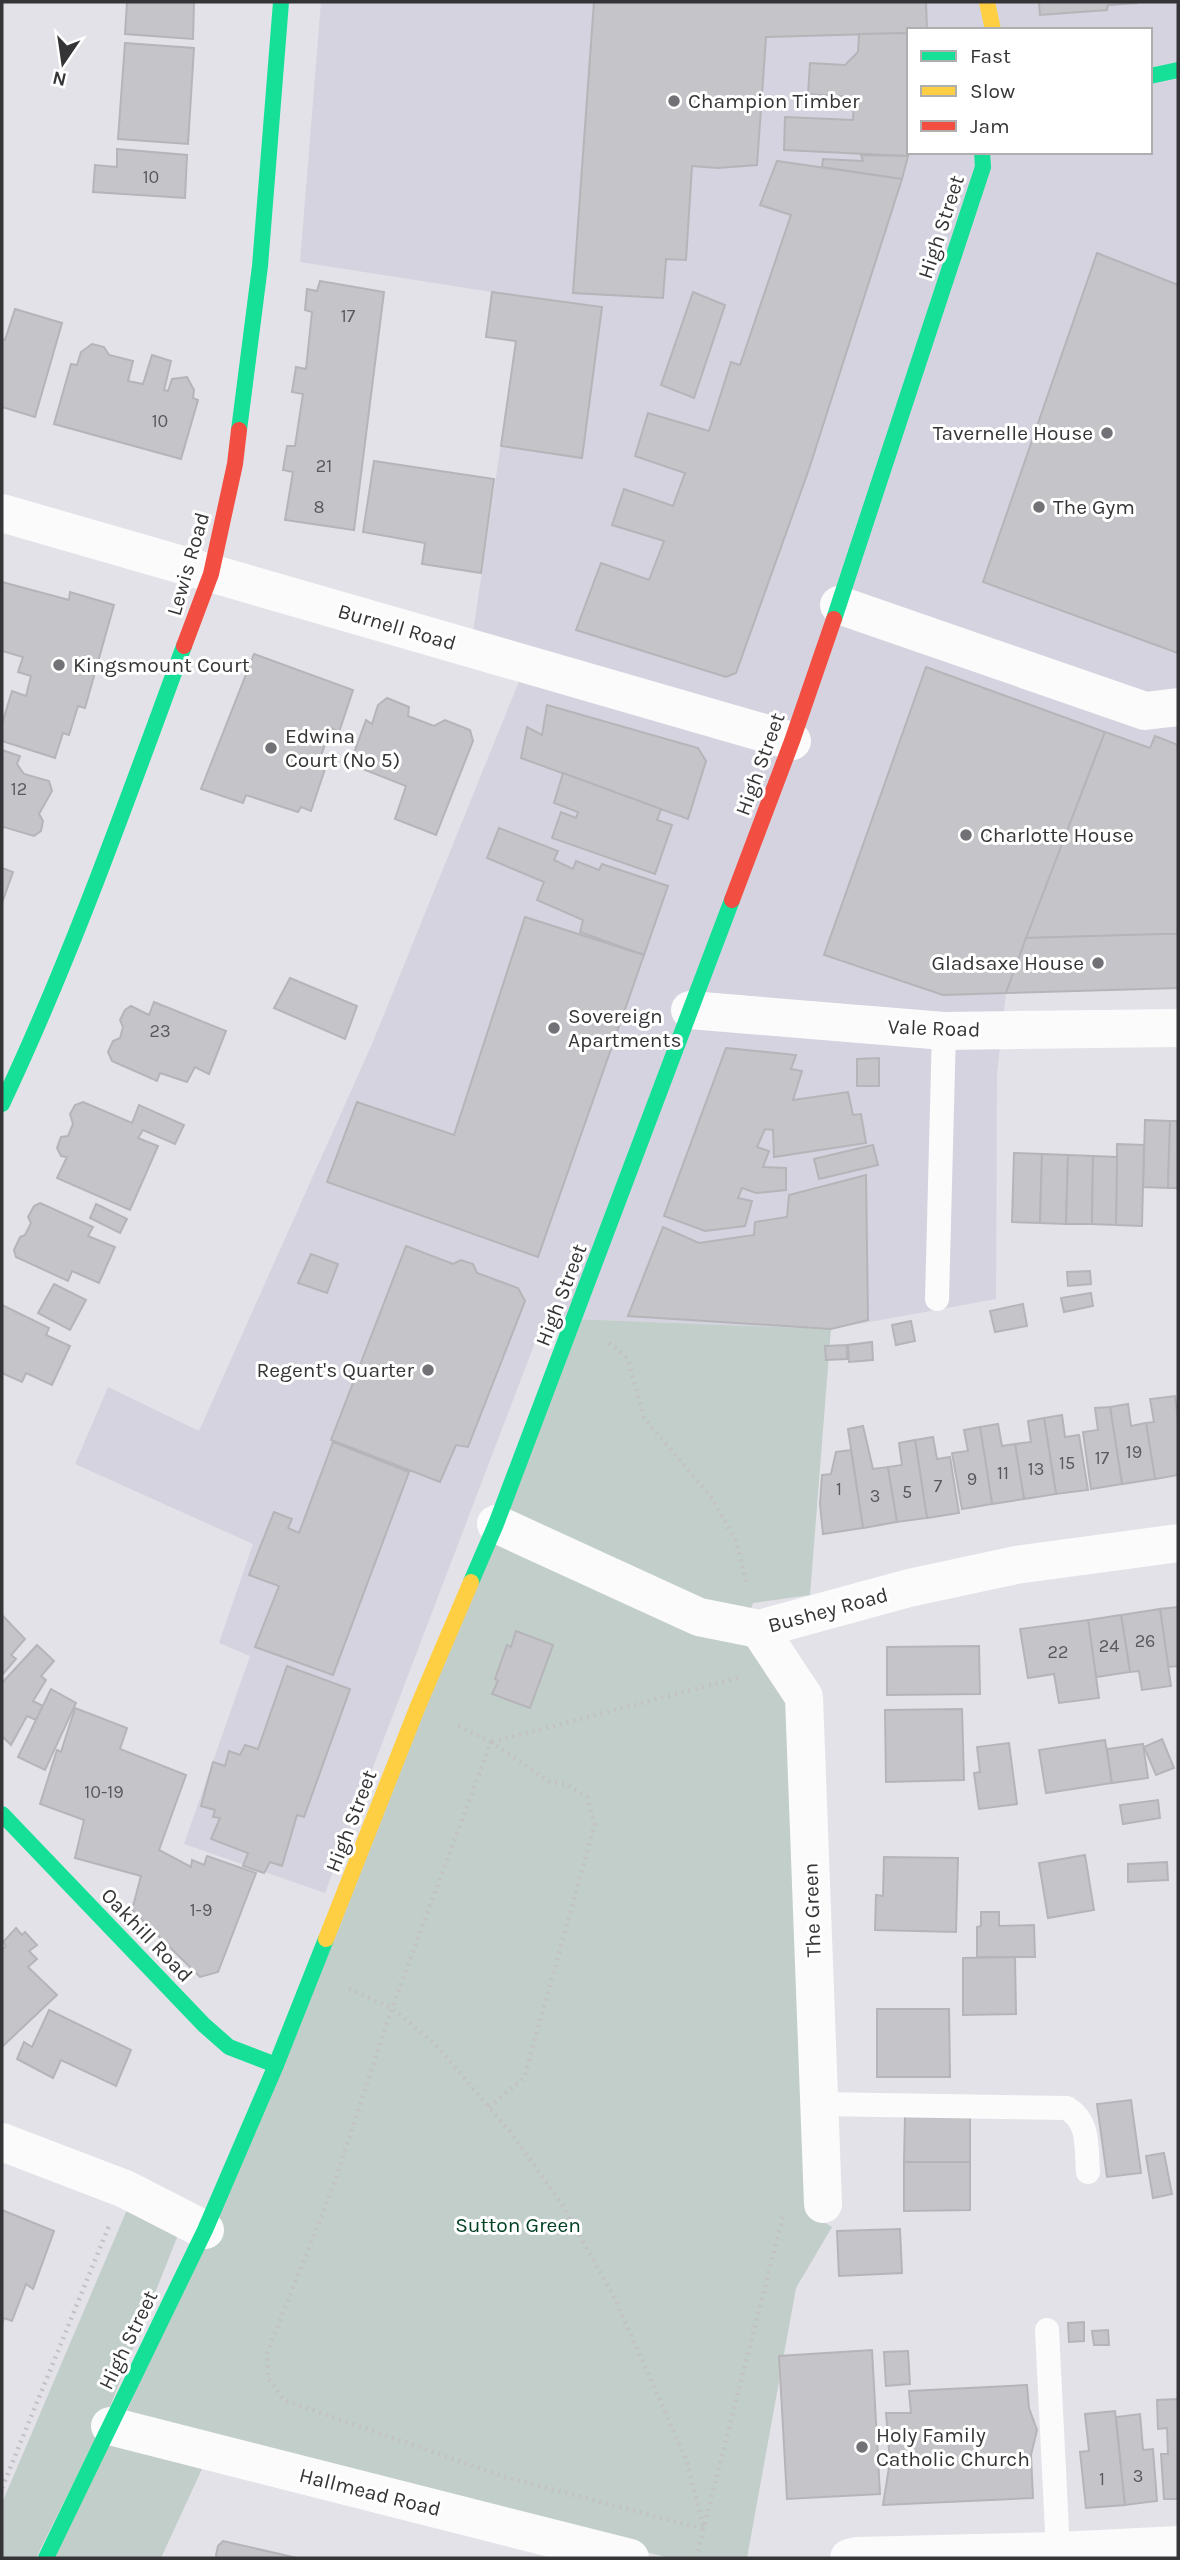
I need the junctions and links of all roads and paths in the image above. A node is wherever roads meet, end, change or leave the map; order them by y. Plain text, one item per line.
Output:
1 (281, 2) edge
2 (985, 2) edge
3 (982, 28) edge
4 (992, 28) edge
5 (1178, 70) edge
6 (1152, 76) edge
7 (982, 160) edge
8 (2, 513) edge
9 (211, 574) junction
10 (839, 605) junction
11 (1178, 707) edge
12 (792, 741) junction
13 (690, 1010) junction
14 (1178, 1028) edge
15 (944, 1031) junction
16 (2, 1104) edge
17 (937, 1299) dead end
18 (574, 1319) junction
19 (496, 1524) junction
20 (1178, 1543) edge
21 (759, 1629) junction
22 (785, 1666) junction
23 (418, 1706) junction
24 (491, 1742) junction
25 (2, 1814) edge
26 (313, 1974) junction
27 (392, 2008) junction
28 (276, 2065) junction
29 (819, 2104) junction
30 (489, 2107) junction
31 (2, 2143) edge
32 (1088, 2172) dead end
33 (125, 2189) junction
34 (824, 2204) dead end
35 (784, 2213) dead end
36 (205, 2230) junction
37 (1047, 2330) dead end
38 (110, 2426) junction
39 (2, 2488) edge
40 (704, 2529) junction
41 (1178, 2545) edge
42 (1058, 2551) junction
43 (46, 2558) edge
44 (630, 2558) edge
45 (696, 2558) edge
46 (849, 2558) edge

1 - 9 main road, Lewis Road
2 - 3 main road
2 - 4 main road
5 - 6 main road
7 - 10 main road, High Street
8 - 9 street, Burnell Road
9 - 12 street, Burnell Road
9 - 16 main road, Lewis Road
10 - 11 street
10 - 12 main road, High Street
12 - 13 main road, High Street
13 - 15 street, Vale Road
13 - 18 main road, High Street
14 - 15 street, Vale Road
15 - 17 lane
18 - 19 main road, High Street
18 - 21 path
19 - 21 street, Bushey Road
19 - 23 main road, High Street
20 - 21 street, Bushey Road
21 - 22 street, The Green
22 - 24 path
22 - 29 street, The Green
23 - 24 path
23 - 26 main road, High Street
24 - 27 path
24 - 30 path
25 - 28 main road, Oakhill Road
26 - 27 path
26 - 28 main road, High Street
27 - 30 path
27 - 40 path
28 - 36 main road, High Street
29 - 32 lane
29 - 34 street, The Green
30 - 40 path
31 - 33 street
33 - 36 street
33 - 39 path
35 - 40 path
36 - 38 main road, High Street
37 - 42 lane
38 - 43 main road, High Street
38 - 44 street, Hallmead Road
40 - 45 path
41 - 42 street
42 - 46 street

